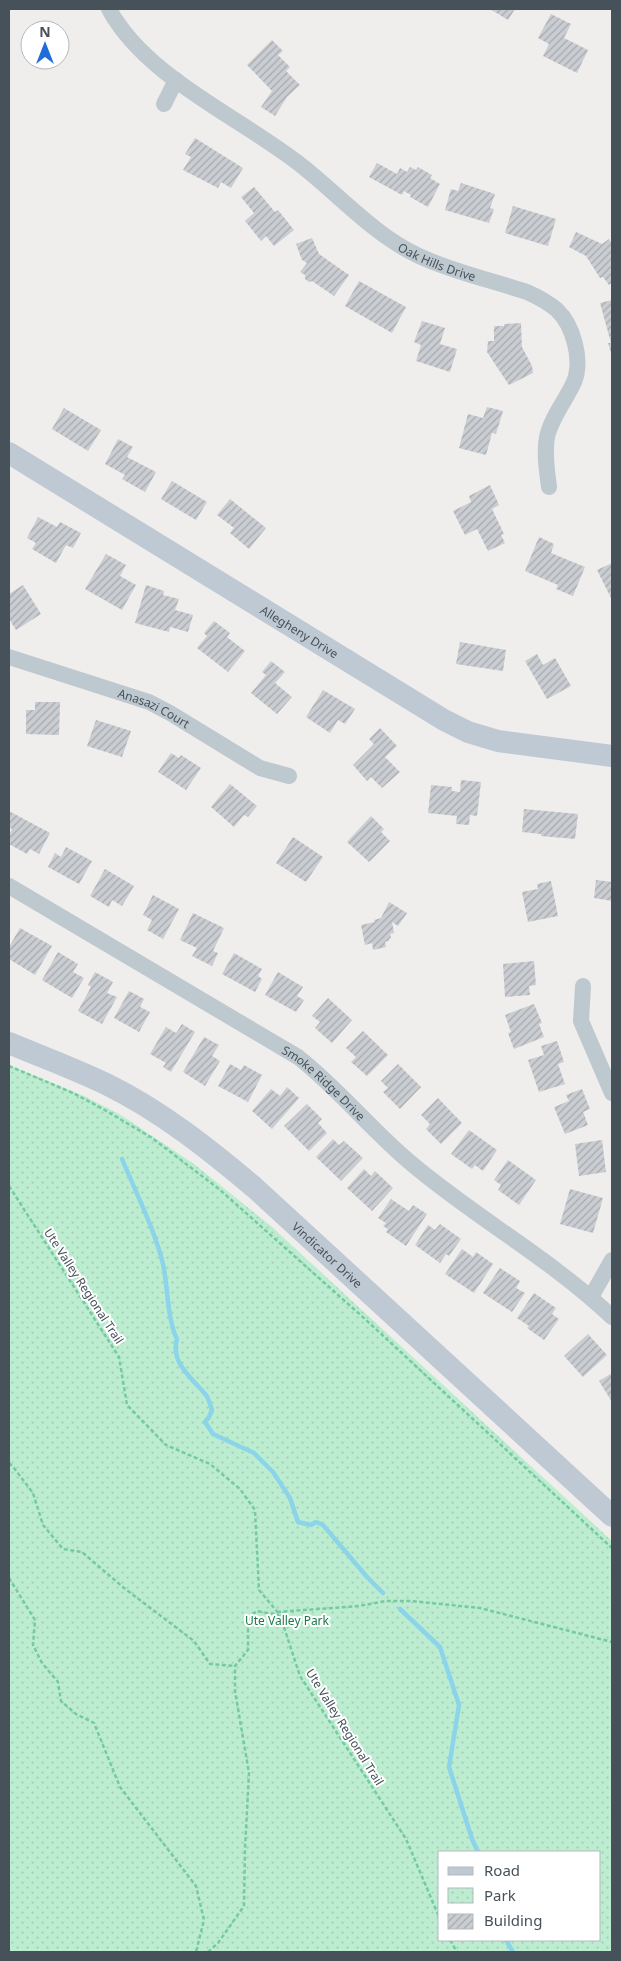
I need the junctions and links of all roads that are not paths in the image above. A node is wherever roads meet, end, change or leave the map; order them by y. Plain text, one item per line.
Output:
1 (109, 9) edge
2 (176, 80) junction
3 (164, 104) dead end
4 (9, 453) edge
5 (549, 487) dead end
6 (9, 657) edge
7 (612, 756) edge
8 (289, 776) dead end
9 (9, 886) edge
10 (583, 986) dead end
11 (9, 1043) edge
12 (612, 1093) edge
13 (612, 1260) edge
14 (591, 1297) junction
15 (612, 1316) edge
16 (612, 1516) edge

1 - 2 street, Oak Hills Drive
2 - 3 street
2 - 5 street, Oak Hills Drive
4 - 7 main road, Allegheny Drive
6 - 8 street, Anasazi Court
9 - 14 street, Smoke Ridge Drive
10 - 12 street
11 - 16 main road, Vindicator Drive
13 - 14 street
14 - 15 street, Smoke Ridge Drive

